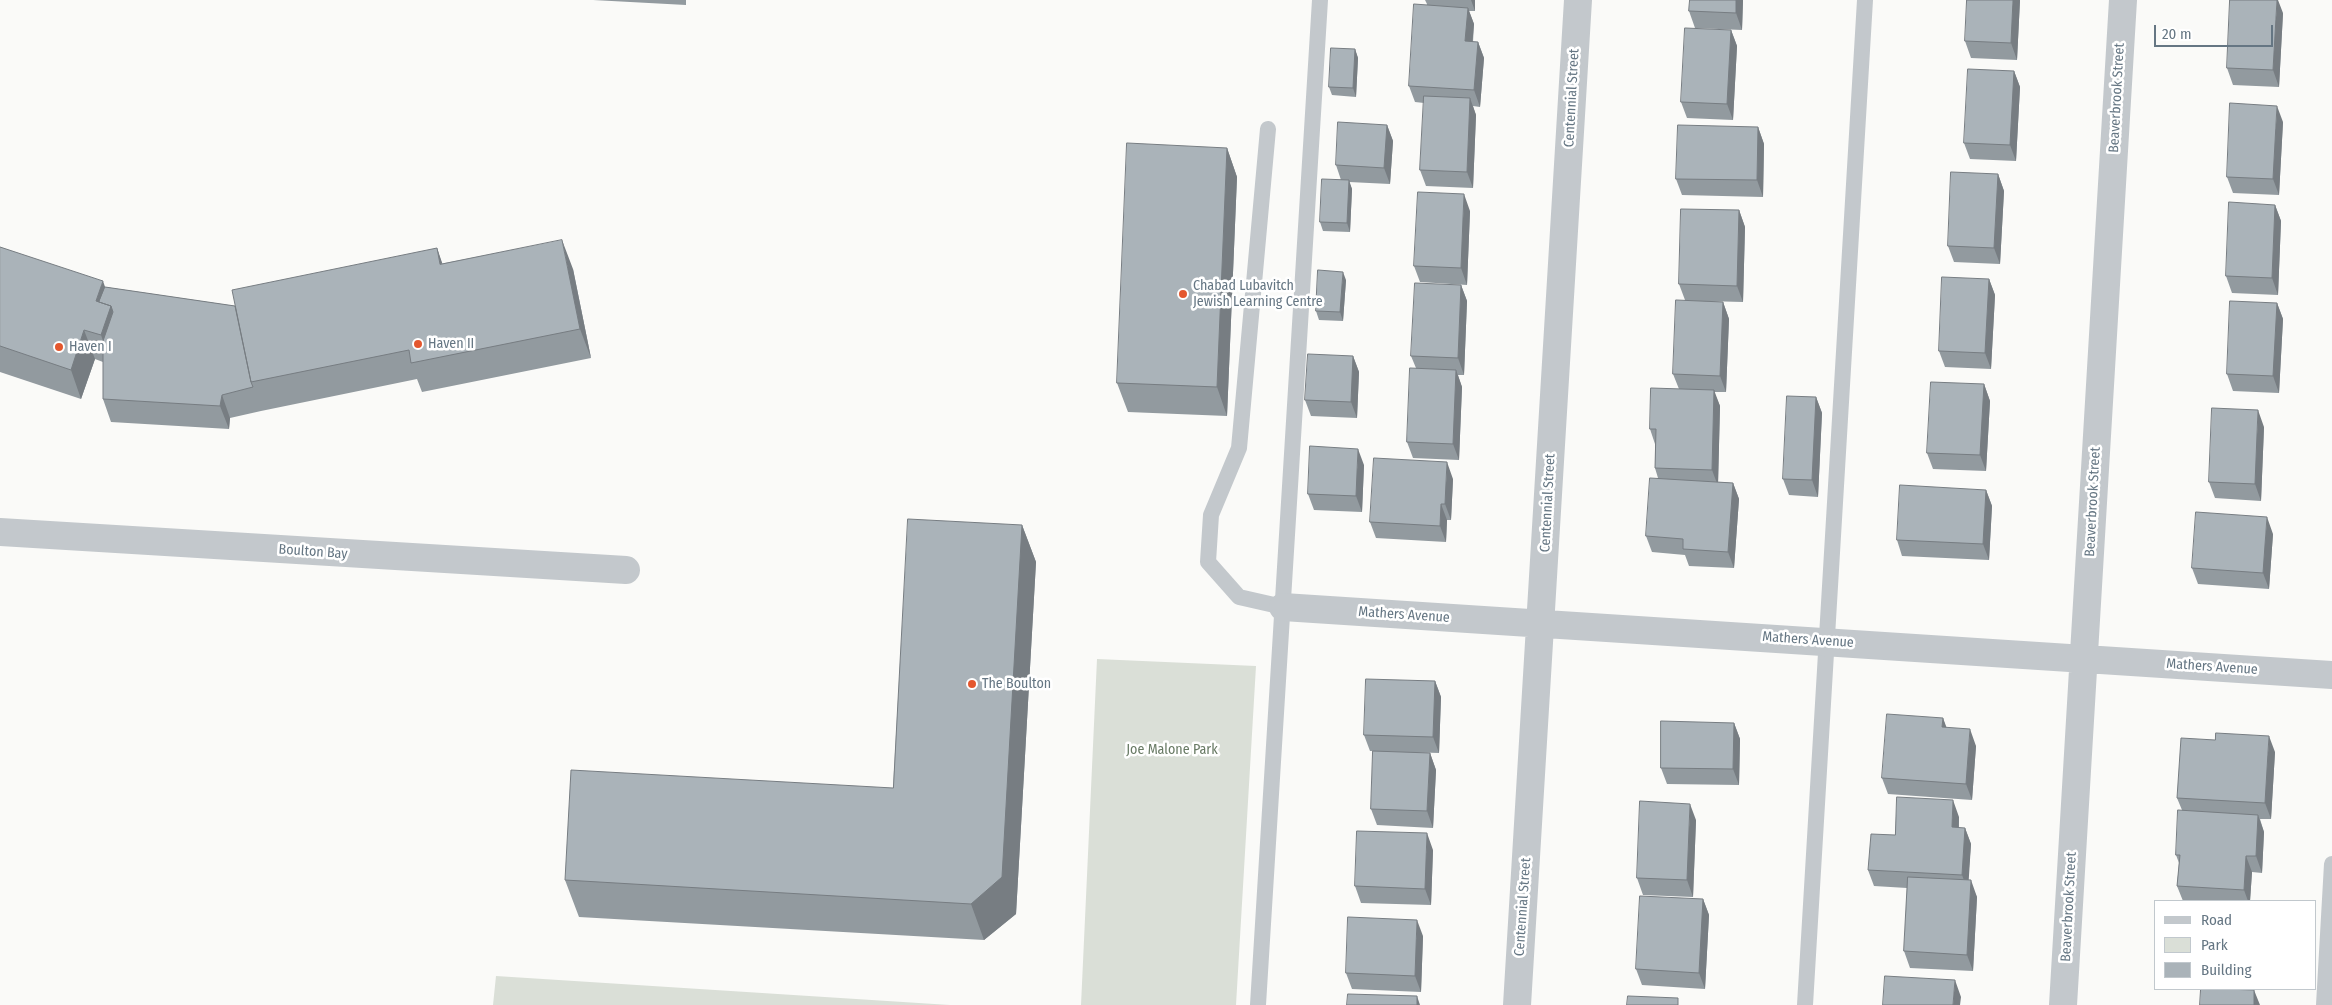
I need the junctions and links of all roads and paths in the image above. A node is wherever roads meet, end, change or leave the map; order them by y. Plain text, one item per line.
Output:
1 (1320, 0) edge
2 (1578, 0) edge
3 (1865, 0) edge
4 (2123, 0) edge
5 (1268, 128) dead end
6 (0, 532) edge
7 (626, 570) dead end
8 (1283, 607) junction
9 (1540, 623) junction
10 (1827, 641) junction
11 (2083, 658) junction
12 (2332, 675) edge
13 (2332, 864) edge
14 (2329, 952) edge
15 (1258, 1005) edge
16 (1517, 1005) edge
17 (1805, 1005) edge
18 (2063, 1005) edge
19 (2324, 1005) edge

1 - 8 lane
2 - 9 street, Centennial Street
3 - 10 lane
4 - 11 street, Beaverbrook Street
5 - 8 lane
6 - 7 street, Boulton Bay
8 - 9 street, Mathers Avenue
8 - 15 lane
9 - 10 street, Mathers Avenue
9 - 16 street, Centennial Street
10 - 11 street, Mathers Avenue
10 - 17 lane
11 - 12 street, Mathers Avenue
11 - 18 street, Beaverbrook Street
13 - 14 lane
14 - 19 lane

